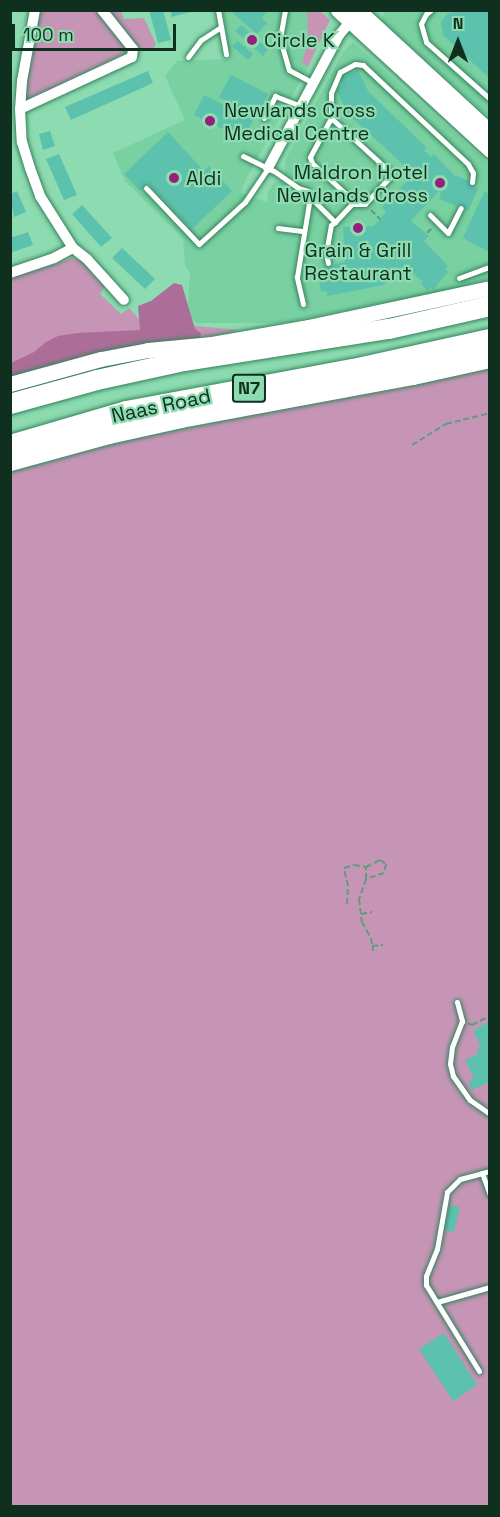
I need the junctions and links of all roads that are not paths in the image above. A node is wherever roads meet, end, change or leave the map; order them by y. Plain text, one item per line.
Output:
1 (35, 10) edge
2 (102, 10) edge
3 (218, 10) edge
4 (285, 10) edge
5 (338, 10) edge
6 (431, 10) edge
7 (357, 14) edge
8 (221, 27) junction
9 (226, 54) dead end
10 (188, 57) dead end
11 (314, 83) junction
12 (489, 99) edge
13 (301, 106) junction
14 (20, 109) junction
15 (264, 118) dead end
16 (331, 118) junction
17 (489, 132) edge
18 (489, 150) edge
19 (243, 156) dead end
20 (268, 168) junction
21 (472, 182) dead end
22 (146, 188) dead end
23 (309, 197) junction
24 (352, 204) junction
25 (460, 208) dead end
26 (430, 215) dead end
27 (335, 222) junction
28 (279, 228) dead end
29 (304, 231) junction
30 (73, 248) junction
31 (328, 263) dead end
32 (489, 267) edge
33 (10, 273) edge
34 (459, 278) dead end
35 (489, 288) edge
36 (124, 300) dead end
37 (303, 304) dead end
38 (489, 306) edge
39 (489, 339) edge
40 (212, 344) junction
41 (489, 358) edge
42 (10, 384) edge
43 (10, 393) edge
44 (10, 404) edge
45 (10, 445) edge
46 (10, 461) edge
47 (457, 1002) dead end
48 (489, 1114) edge
49 (489, 1170) edge
50 (482, 1173) junction
51 (489, 1195) edge
52 (489, 1287) edge
53 (437, 1302) junction
54 (479, 1371) dead end

1 - 14 street
2 - 14 street
3 - 8 lane
4 - 11 lane
5 - 7 main road
6 - 12 lane
7 - 11 street
7 - 17 main road
7 - 18 main road
8 - 9 lane
8 - 10 lane
11 - 13 street
13 - 15 lane
13 - 20 street
14 - 30 street
16 - 21 lane
16 - 24 lane
16 - 24 lane
19 - 20 lane
20 - 22 lane
20 - 23 lane
23 - 27 lane
23 - 29 lane
24 - 27 lane
25 - 26 lane
27 - 31 lane
28 - 29 lane
29 - 37 lane
30 - 33 street
30 - 36 street
32 - 34 lane
35 - 40 main road
38 - 44 highway, Naas Road / N7
39 - 45 highway, Naas Road / N7
40 - 42 main road
40 - 43 highway
41 - 46 highway
47 - 48 lane
49 - 50 lane
50 - 51 lane
50 - 53 lane
52 - 53 lane
53 - 54 lane

